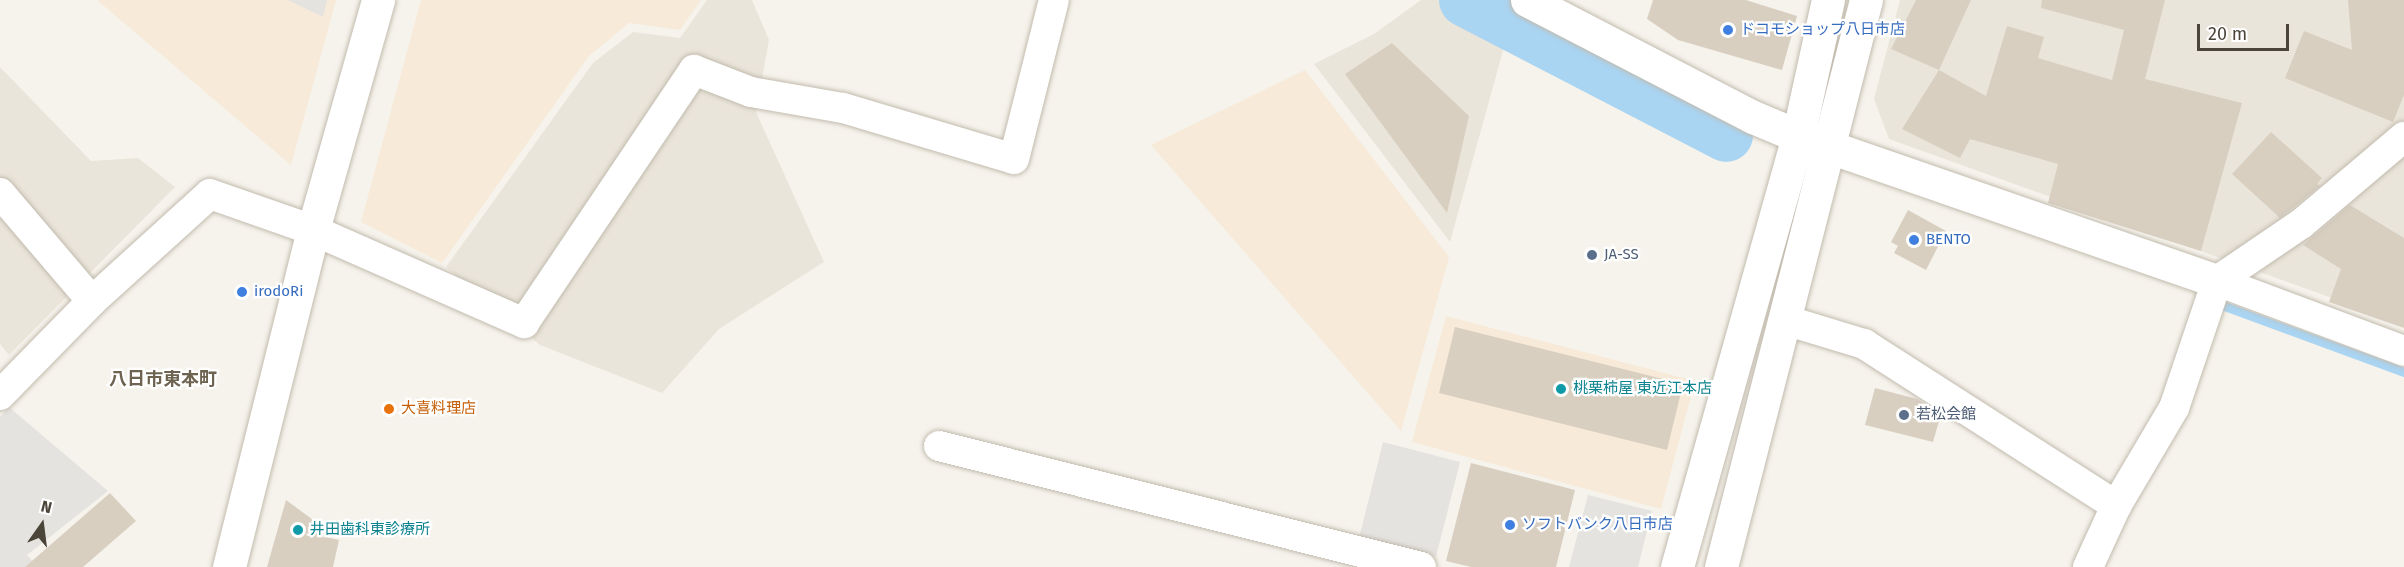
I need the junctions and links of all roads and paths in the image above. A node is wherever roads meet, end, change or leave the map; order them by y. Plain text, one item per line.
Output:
1 (378, 0) edge
2 (1054, 0) edge
3 (1527, 0) edge
4 (1828, 0) edge
5 (1866, 0) edge
6 (1798, 136) junction
7 (2404, 137) edge
8 (1830, 144) junction
9 (0, 193) edge
10 (313, 230) junction
11 (2217, 281) junction
12 (92, 301) junction
13 (1785, 320) junction
14 (2404, 351) edge
15 (0, 395) edge
16 (939, 446) dead end
17 (2116, 506) junction
18 (229, 567) edge
19 (1421, 567) edge
20 (1677, 567) edge
21 (1721, 567) edge
22 (2088, 567) edge

1 - 10 street
2 - 10 street
3 - 6 street
4 - 6 street
5 - 8 street
6 - 8 street
6 - 20 street
7 - 11 street
8 - 11 street
8 - 13 street
9 - 12 street
10 - 12 street
10 - 18 street
11 - 14 street
11 - 17 street
12 - 15 street
13 - 17 street
13 - 21 street
16 - 19 street
17 - 22 street

